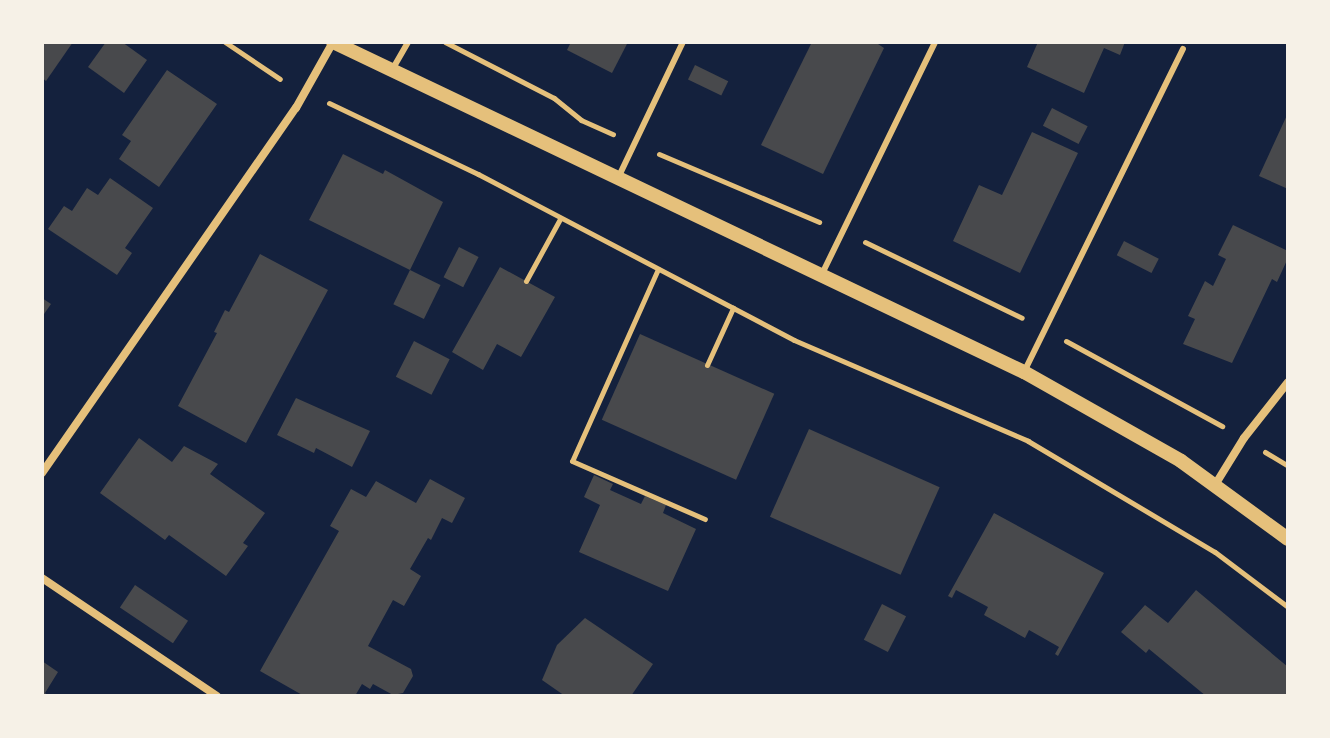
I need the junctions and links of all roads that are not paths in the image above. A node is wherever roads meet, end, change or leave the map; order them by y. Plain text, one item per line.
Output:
1 (333, 42) edge
2 (408, 42) edge
3 (683, 42) edge
4 (935, 42) edge
5 (1183, 49) dead end
6 (392, 71) junction
7 (618, 178) junction
8 (821, 277) junction
9 (1024, 372) junction
10 (1288, 382) edge
11 (42, 473) edge
12 (1215, 485) junction
13 (1288, 539) edge
14 (42, 578) edge
15 (217, 696) edge

1 - 6 street
1 - 11 street
2 - 6 lane
3 - 7 lane
4 - 8 lane
5 - 9 lane
6 - 7 street
7 - 8 street
8 - 9 street
9 - 12 street
10 - 12 street
12 - 13 street
14 - 15 street

